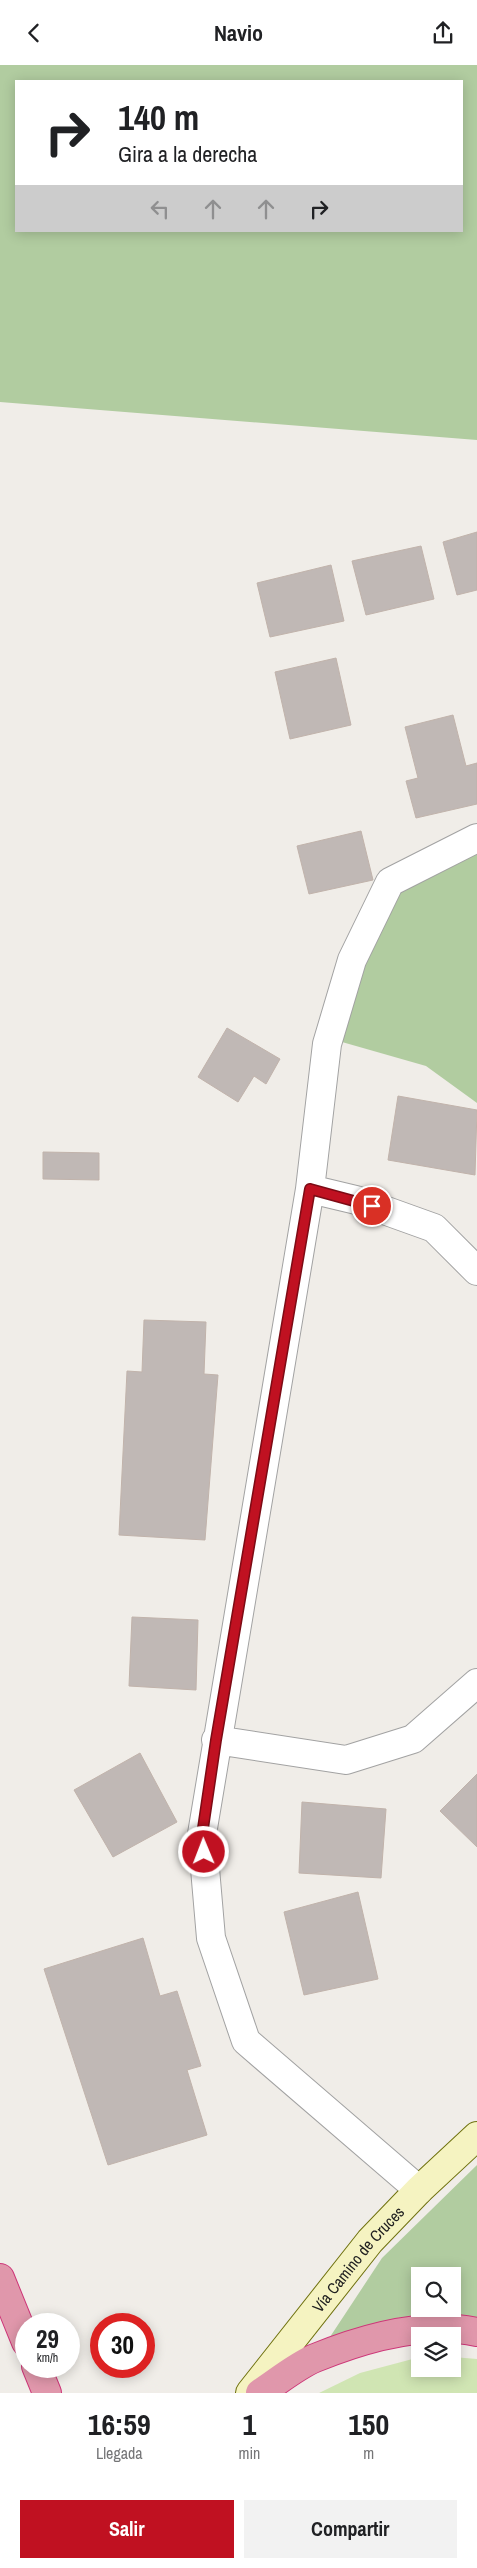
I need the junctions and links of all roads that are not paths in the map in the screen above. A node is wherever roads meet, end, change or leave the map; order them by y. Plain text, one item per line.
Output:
1 (477, 838) edge
2 (310, 1189) junction
3 (477, 1271) edge
4 (477, 1683) edge
5 (216, 1740) junction
6 (477, 2136) edge
7 (419, 2190) junction
8 (0, 2278) edge
9 (15, 2315) edge
10 (477, 2332) edge
11 (41, 2378) edge
12 (47, 2393) edge
13 (250, 2393) edge
14 (260, 2393) edge

1 - 2 street
2 - 3 street
2 - 5 street
4 - 5 street
5 - 7 street
6 - 7 street, Vía Camino de Cruces
7 - 13 street, Vía Camino de Cruces
8 - 9 highway
10 - 14 highway
11 - 12 highway

